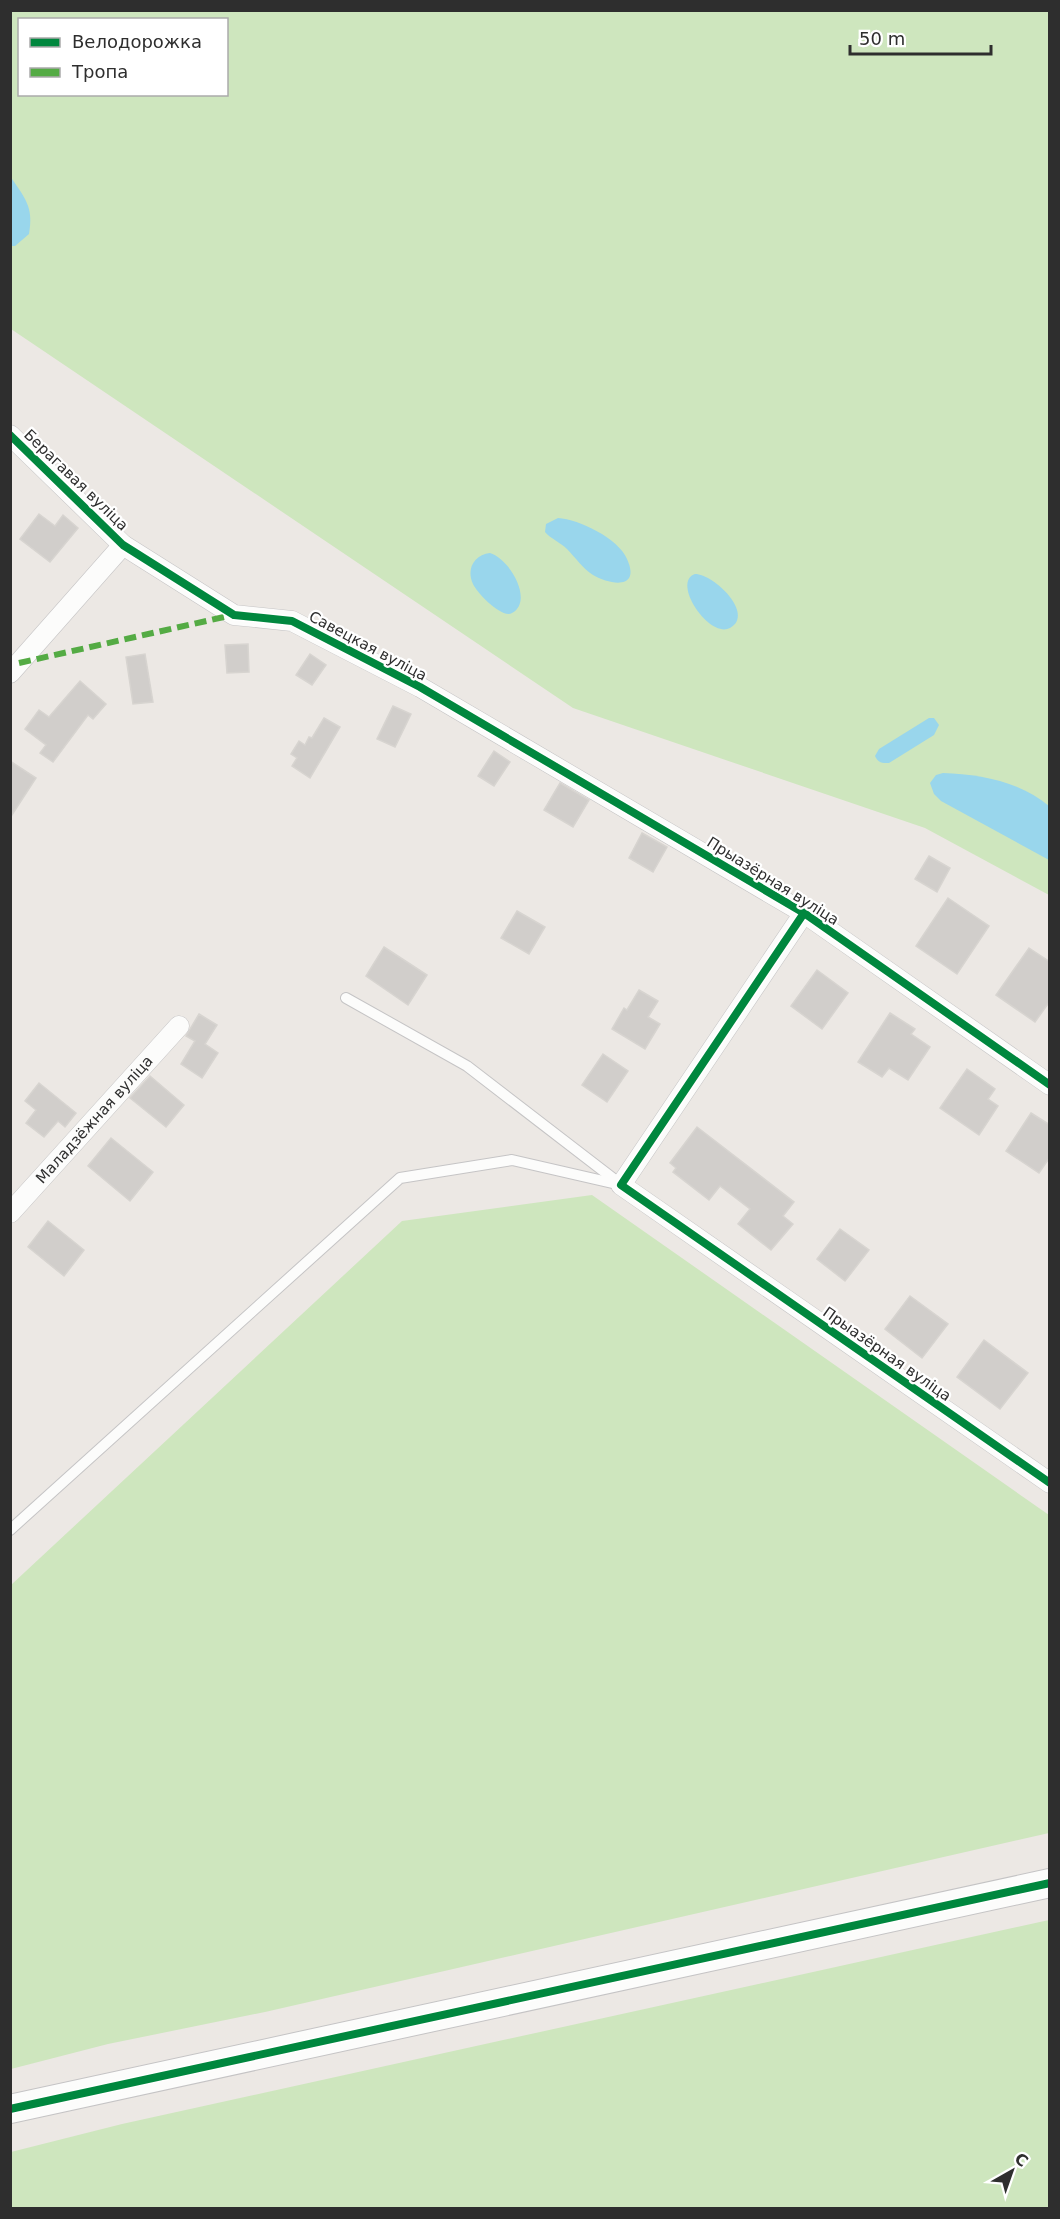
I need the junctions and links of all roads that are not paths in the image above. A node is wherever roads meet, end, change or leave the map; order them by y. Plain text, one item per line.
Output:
1 (10, 435) edge
2 (123, 545) junction
3 (10, 673) edge
4 (533, 754) joint
5 (804, 913) junction
6 (346, 998) dead end
7 (179, 1026) dead end
8 (1050, 1085) edge
9 (621, 1185) junction
10 (10, 1213) edge
11 (1050, 1483) edge
12 (10, 1530) edge
13 (1050, 1883) edge
14 (10, 2109) edge

1 - 2 street, Берагавая вуліца
2 - 3 street
2 - 4 street, Савецкая вуліца
4 - 5 street, Прыазёрная вуліца
5 - 8 street, Прыазёрная вуліца
5 - 9 street
6 - 9 lane
7 - 10 street, Маладзёжная вуліца
9 - 11 street, Прыазёрная вуліца
9 - 12 lane
13 - 14 street

